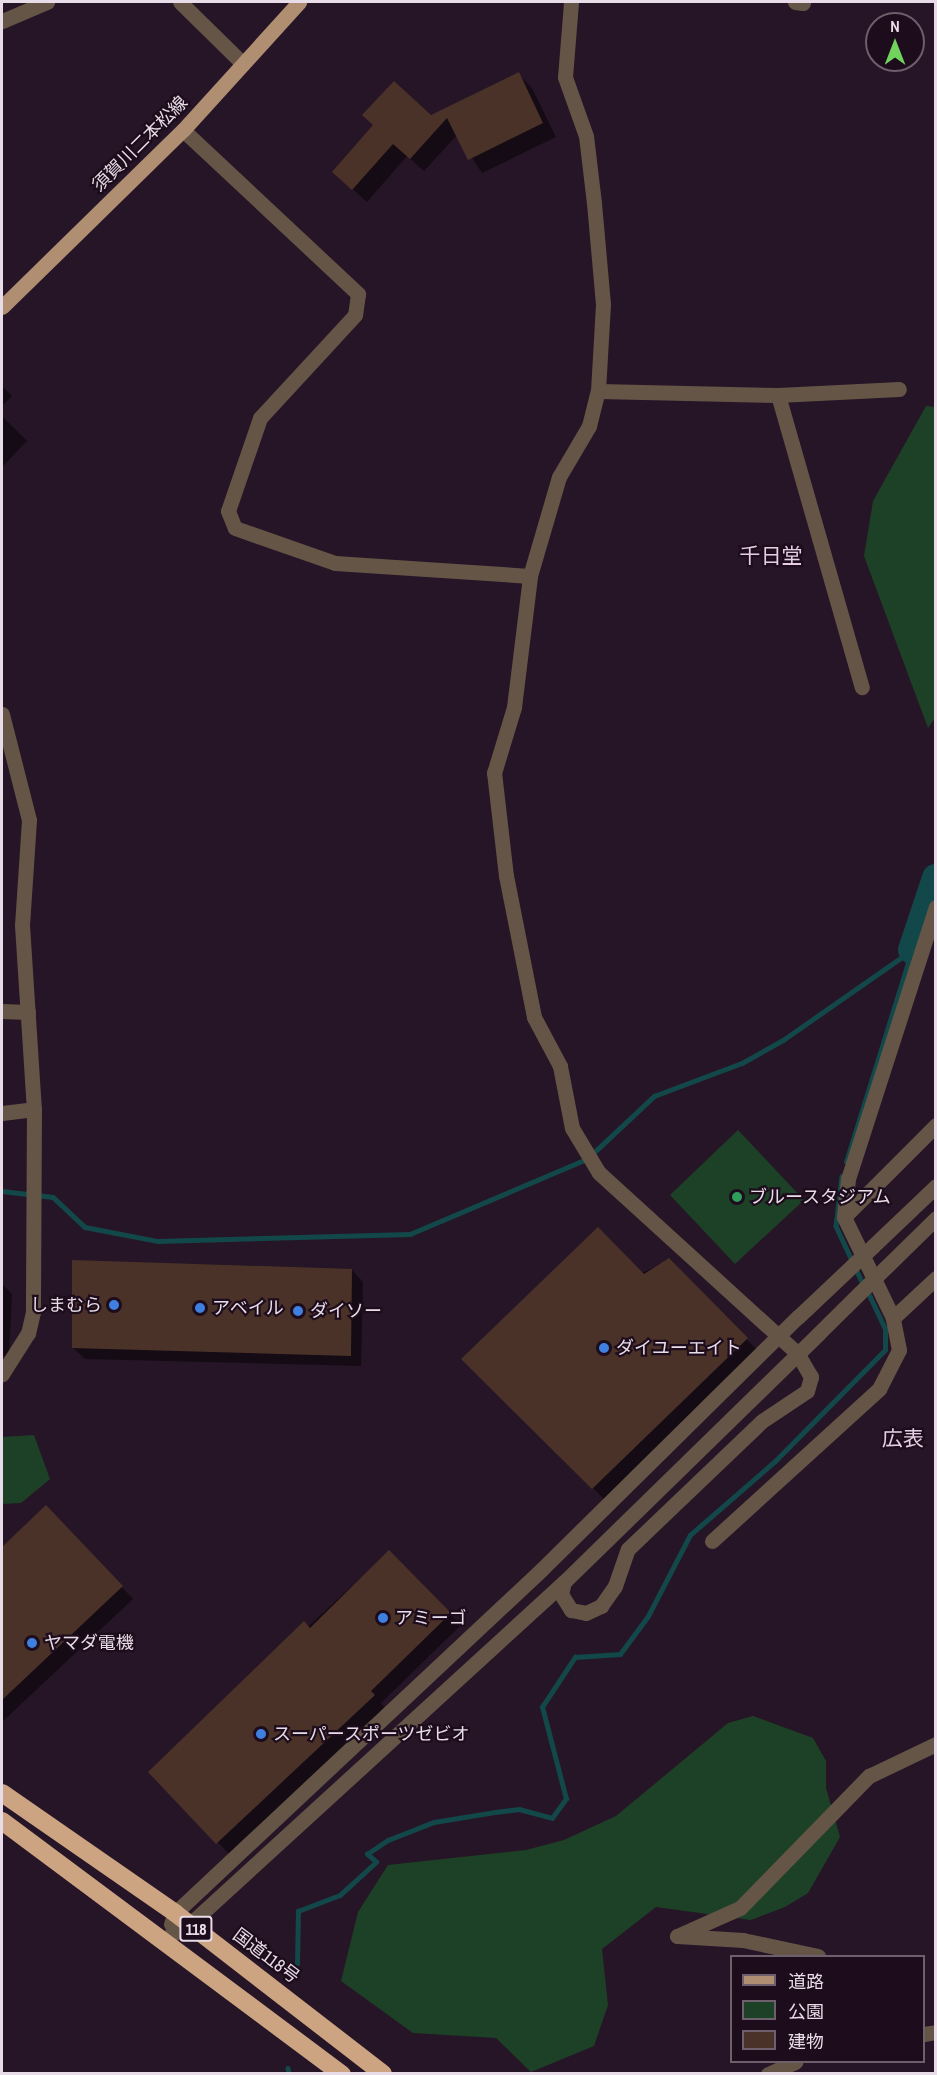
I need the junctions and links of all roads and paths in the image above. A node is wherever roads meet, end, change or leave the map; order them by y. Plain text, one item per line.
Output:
1 (47, 2) edge
2 (180, 2) edge
3 (299, 2) edge
4 (571, 2) edge
5 (2, 21) edge
6 (243, 64) junction
7 (183, 130) junction
8 (2, 307) edge
9 (899, 389) dead end
10 (598, 391) junction
11 (778, 395) junction
12 (530, 576) junction
13 (862, 687) dead end
14 (2, 714) edge
15 (936, 907) edge
16 (2, 1011) edge
17 (28, 1012) junction
18 (34, 1109) junction
19 (2, 1113) edge
20 (936, 1125) edge
21 (936, 1186) edge
22 (844, 1217) junction
23 (936, 1218) edge
24 (936, 1278) edge
25 (893, 1318) junction
26 (778, 1335) junction
27 (797, 1353) junction
28 (2, 1374) edge
29 (712, 1541) dead end
30 (564, 1582) junction
31 (936, 1744) edge
32 (2, 1793) edge
33 (2, 1821) edge
34 (175, 1913) junction
35 (190, 1924) junction
36 (166, 1938) junction
37 (813, 1955) edge
38 (790, 2063) edge
39 (342, 2073) edge
40 (383, 2073) edge
41 (768, 2073) edge

1 - 5 street
2 - 6 street
3 - 6 main road, 須賀川二本松線
4 - 10 street
6 - 7 main road, 須賀川二本松線
7 - 8 main road, 須賀川二本松線
7 - 12 street
9 - 11 street
10 - 11 street
10 - 12 street
11 - 13 street
12 - 26 street
14 - 17 street
15 - 22 street
16 - 17 street
17 - 18 street
18 - 19 street
18 - 28 street
20 - 22 street
21 - 26 street, bridge
22 - 25 street
23 - 27 street, bridge
24 - 25 street
25 - 29 street
26 - 27 street
26 - 34 street
27 - 30 street
27 - 30 street
30 - 35 street
31 - 37 street
32 - 34 highway, 国道118号 / 118
33 - 36 highway, 118
34 - 35 highway, 国道118号 / 118
34 - 36 street
35 - 36 street
35 - 40 highway, 国道118号 / 118
36 - 39 highway, 118
38 - 41 street

